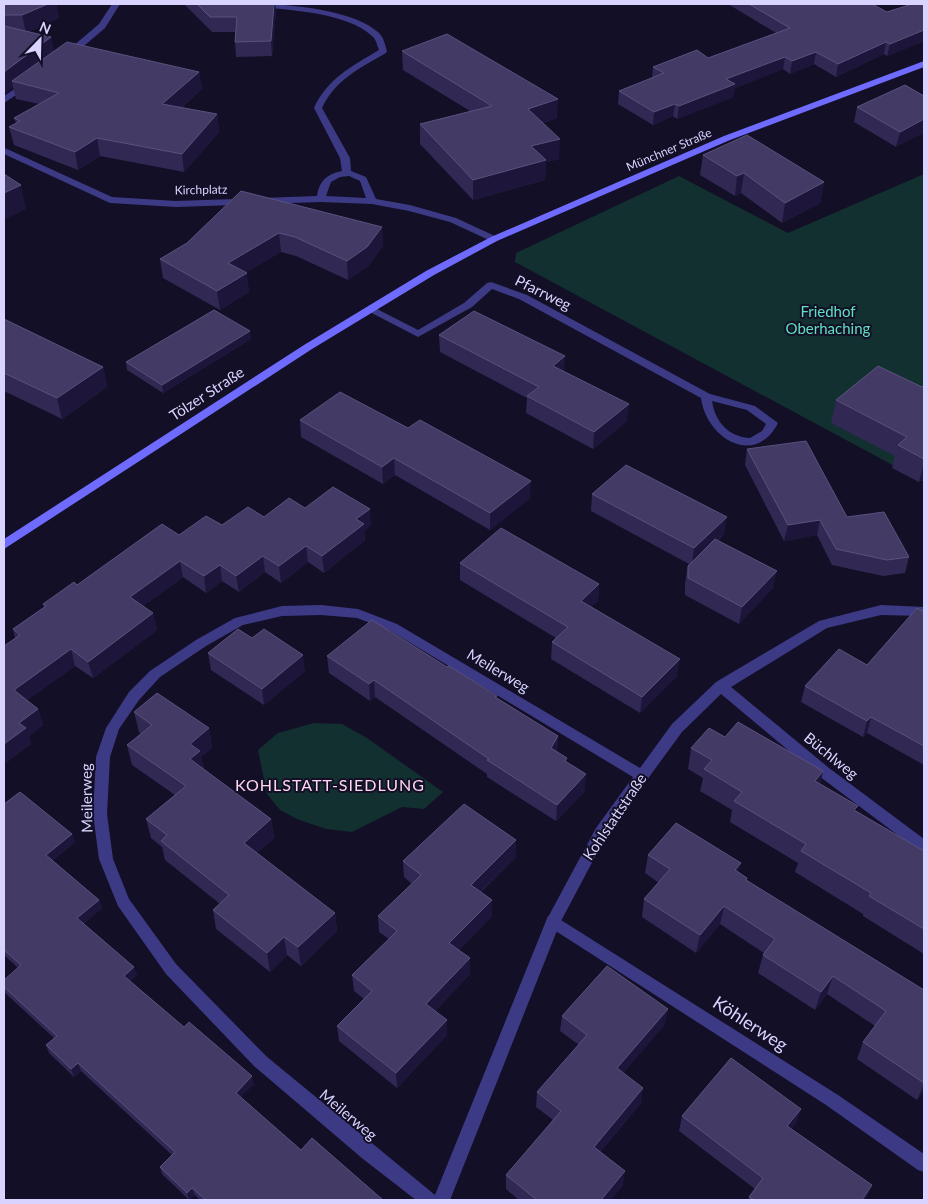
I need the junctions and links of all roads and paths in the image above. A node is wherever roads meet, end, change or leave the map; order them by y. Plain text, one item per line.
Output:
1 (116, 4) edge
2 (244, 4) edge
3 (60, 59) edge
4 (924, 64) edge
5 (38, 76) edge
6 (4, 100) edge
7 (4, 151) edge
8 (347, 173) junction
9 (321, 199) junction
10 (372, 201) junction
11 (494, 239) junction
12 (430, 273) joint
13 (371, 310) junction
14 (706, 396) junction
15 (4, 545) edge
16 (924, 611) edge
17 (721, 686) junction
18 (642, 776) junction
19 (924, 847) edge
20 (553, 921) junction
21 (924, 1164) edge
22 (429, 1200) edge
23 (442, 1200) edge

1 - 3 street
2 - 8 street
4 - 11 main road, Münchner Straße
5 - 6 street
7 - 9 street, Kirchplatz
8 - 9 street
8 - 10 street
9 - 10 street, Kirchplatz
10 - 11 street, Kirchplatz
11 - 12 main road, Münchner Straße
12 - 13 main road, Tölzer Straße
13 - 14 street, Pfarrweg
13 - 15 main road, Tölzer Straße
14 - 14 street, Pfarrweg
16 - 17 street, Kohlstattstraße
17 - 18 street, Kohlstattstraße
17 - 19 street, Büchlweg
18 - 20 street, Kohlstattstraße
18 - 22 street, Meilerweg
20 - 21 street, Köhlerweg
20 - 23 street, Kohlstattstraße

